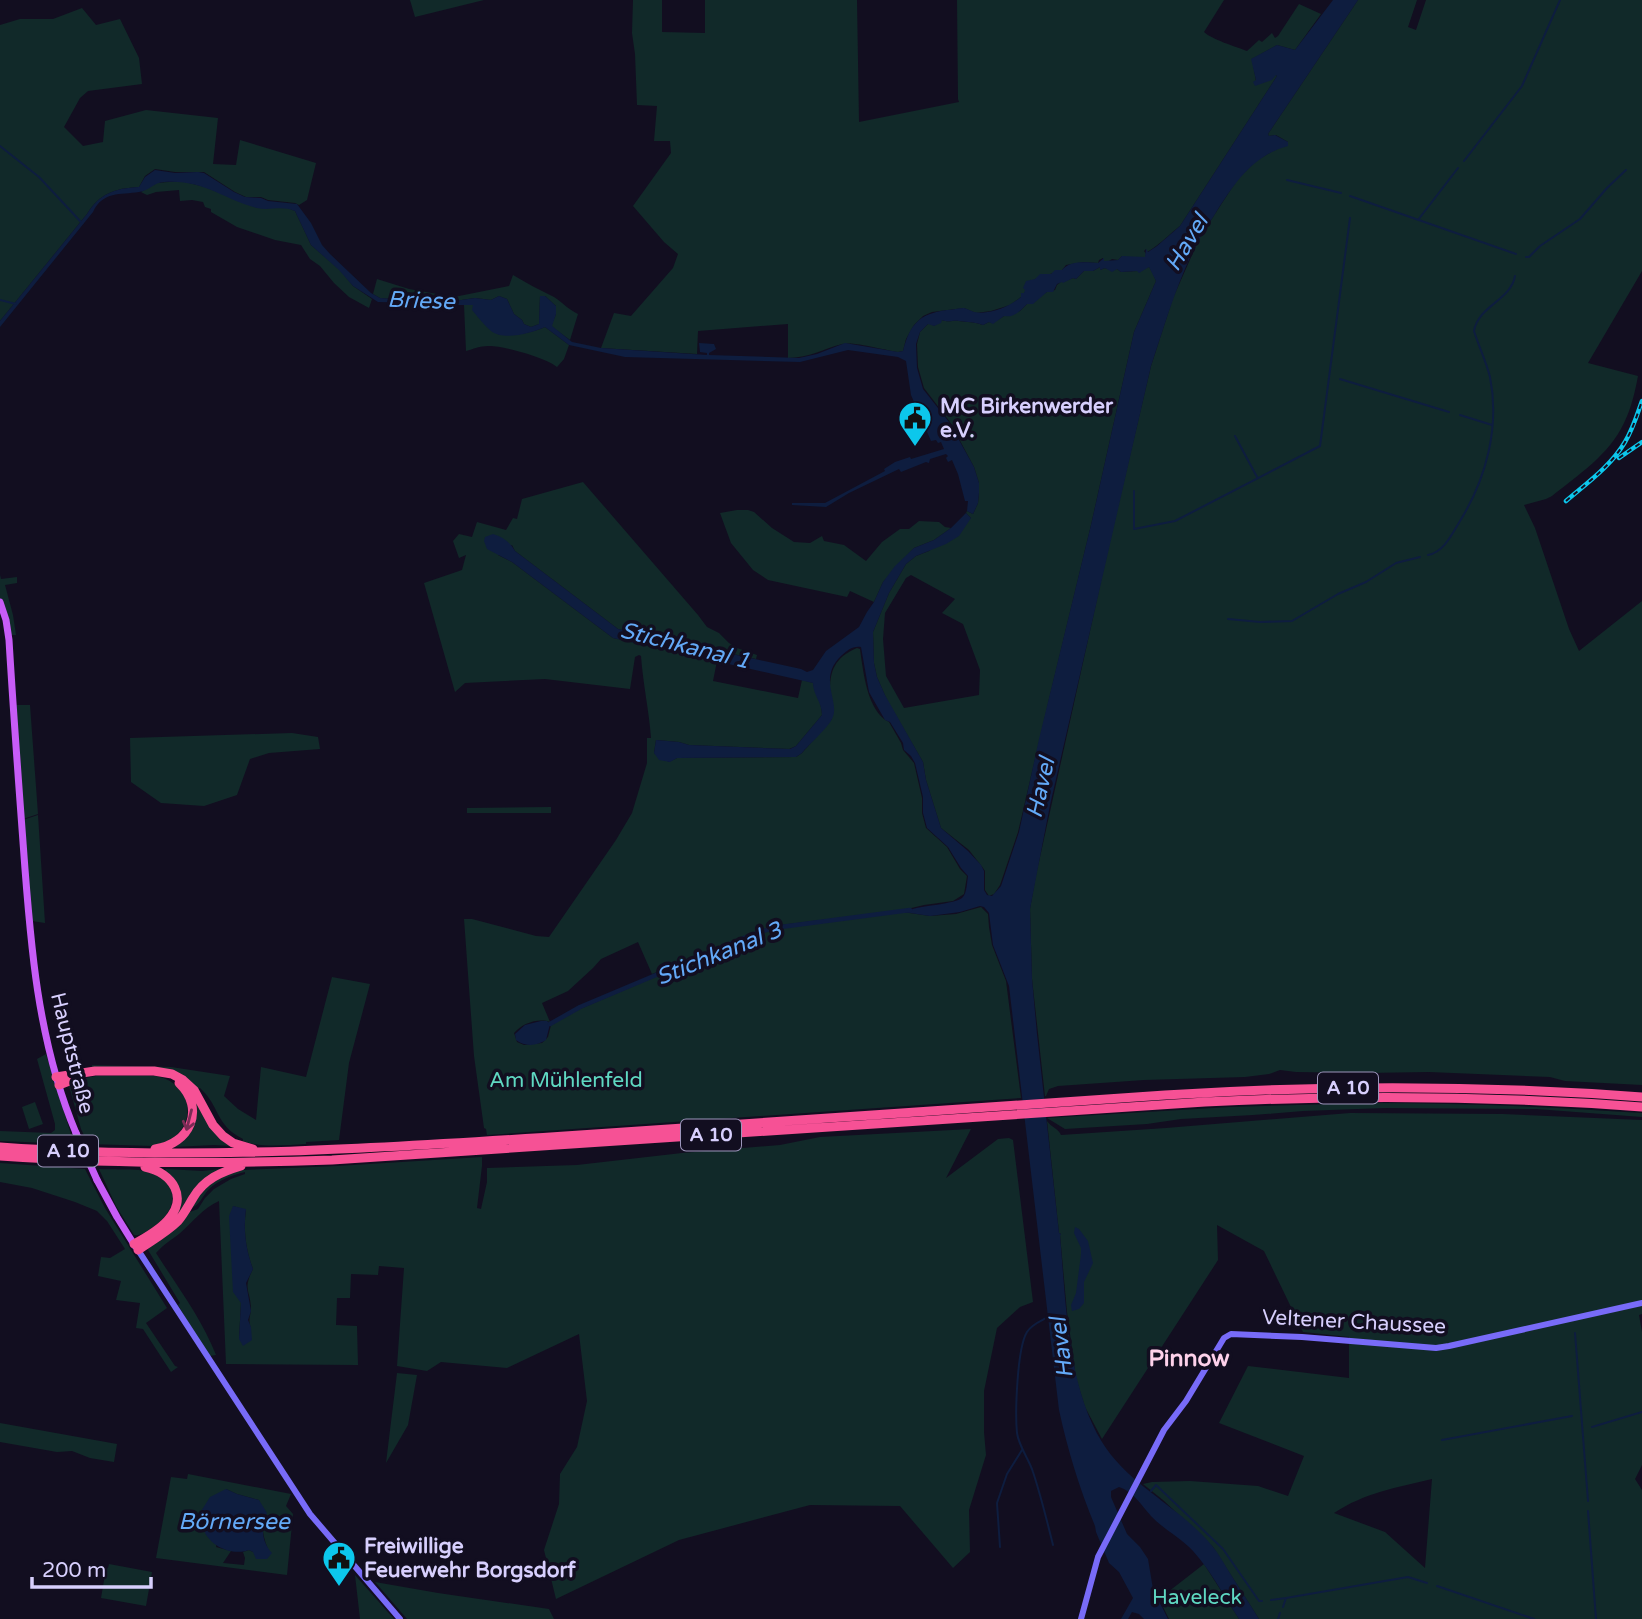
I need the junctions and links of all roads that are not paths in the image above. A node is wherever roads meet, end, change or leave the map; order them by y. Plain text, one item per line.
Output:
1 (0, 602) edge
2 (58, 1081) junction
3 (1642, 1097) edge
4 (1055, 1107) junction
5 (1642, 1107) edge
6 (1016, 1110) junction
7 (0, 1147) edge
8 (282, 1152) junction
9 (125, 1153) junction
10 (0, 1156) edge
11 (278, 1162) junction
12 (119, 1163) junction
13 (136, 1247) junction
14 (1642, 1303) edge
15 (400, 1619) edge
16 (1080, 1619) edge

1 - 2 main road, Hauptstraße
2 - 8 highway
2 -> 9 highway
2 - 13 main road, Hauptstraße, bridge
3 - 4 highway, A 10
4 - 5 highway, A 10
4 - 6 highway, A 10
6 - 8 highway, A 10
6 - 11 highway, A 10
7 - 9 highway, A 10
8 - 9 highway, A 10
10 - 12 highway, A 10
11 - 12 highway, A 10
11 - 13 highway
12 - 13 highway
13 - 15 main road, Hauptstraße
14 - 16 main road, Veltener Chaussee

